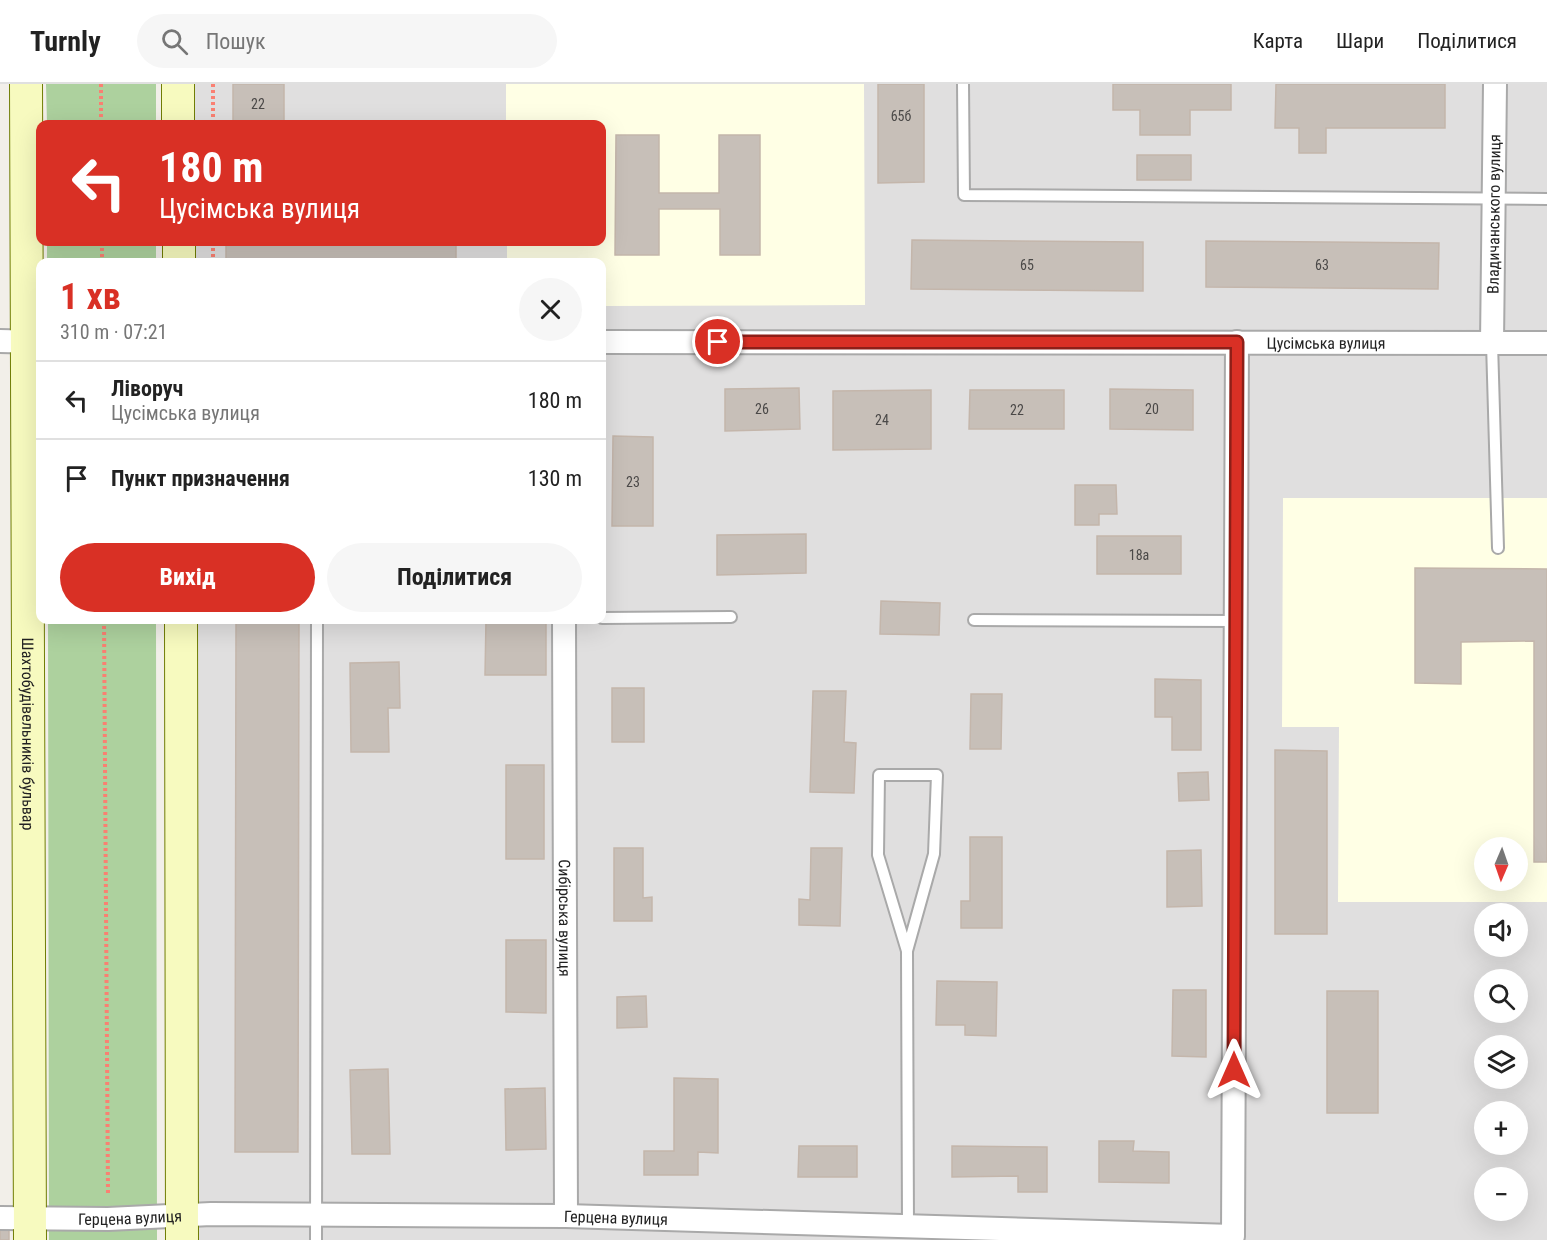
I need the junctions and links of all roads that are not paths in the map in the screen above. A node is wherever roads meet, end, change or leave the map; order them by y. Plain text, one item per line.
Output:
1 (26, 84) edge
2 (178, 84) edge
3 (963, 84) edge
4 (1495, 84) edge
5 (178, 120) edge
6 (1494, 199) junction
7 (1547, 199) edge
8 (22, 342) edge
9 (606, 342) edge
10 (1237, 342) junction
11 (1492, 343) junction
12 (1547, 343) edge
13 (1498, 548) dead end
14 (731, 617) dead end
15 (606, 618) edge
16 (974, 620) dead end
17 (1236, 621) junction
18 (181, 624) edge
19 (317, 624) edge
20 (564, 624) edge
21 (908, 951) junction
22 (316, 1215) junction
23 (566, 1216) junction
24 (20, 1226) edge
25 (908, 1226) junction
26 (182, 1227) edge
27 (316, 1240) edge

1 - 8 main road, Шахтобудівельників бульвар
2 - 5 main road
3 - 6 lane
4 - 6 street, Владичанського вулиця
6 - 7 lane
6 - 11 street, Владичанського вулиця
8 - 24 main road, Шахтобудівельників бульвар
9 - 10 street, Цусімська вулиця
10 - 11 street, Цусімська вулиця
10 - 17 street
11 - 12 street, Цусімська вулиця
11 - 13 lane
14 - 15 lane
16 - 17 lane
17 - 25 street, Герцена вулиця
18 - 26 main road
19 - 22 lane
20 - 23 street, Сибірська вулиця
21 - 21 lane
21 - 25 lane
22 - 23 street, Герцена вулиця
22 - 26 street, Герцена вулиця
22 - 27 lane
23 - 25 street, Герцена вулиця
24 - 26 street, Герцена вулиця

